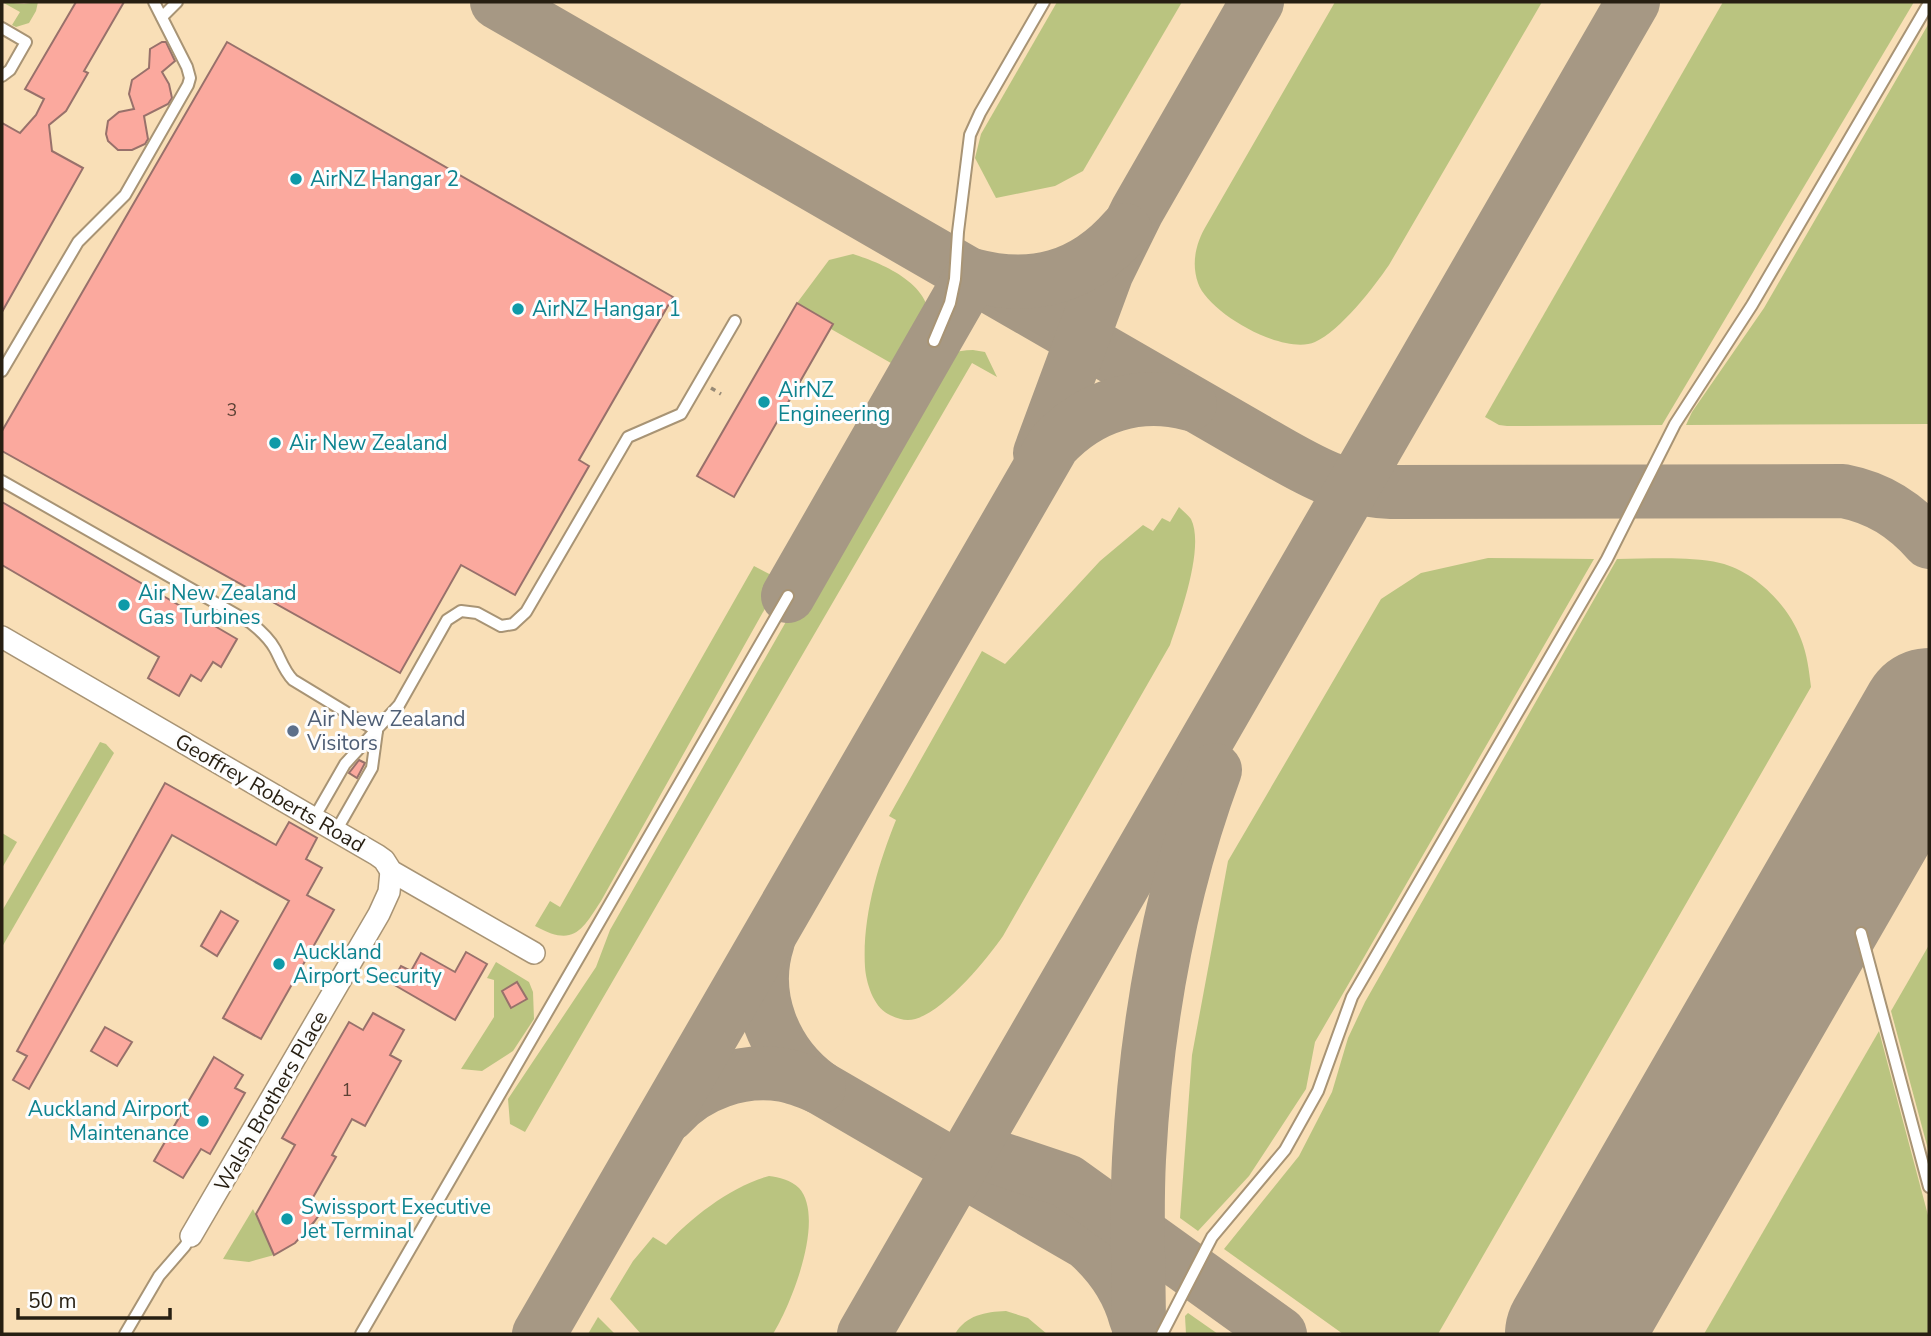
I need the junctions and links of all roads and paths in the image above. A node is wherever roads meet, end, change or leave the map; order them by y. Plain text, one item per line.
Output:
1 (154, 2) edge
2 (177, 2) edge
3 (1044, 2) edge
4 (1929, 3) edge
5 (162, 17) junction
6 (2, 28) edge
7 (2, 76) edge
8 (735, 321) dead end
9 (934, 341) dead end
10 (2, 371) edge
11 (2, 481) edge
12 (788, 596) dead end
13 (2, 637) edge
14 (377, 730) junction
15 (314, 818) junction
16 (336, 831) junction
17 (391, 871) junction
18 (1861, 933) dead end
19 (534, 953) dead end
20 (1929, 1187) edge
21 (191, 1236) joint
22 (125, 1334) edge
23 (361, 1334) edge
24 (1162, 1334) edge

1 - 5 lane
2 - 5 lane
3 - 9 lane
4 - 24 lane
5 - 10 lane
6 - 7 lane
8 - 14 lane
11 - 14 lane
12 - 23 lane
13 - 15 street, Geoffrey Roberts Road
14 - 15 lane
14 - 16 lane
15 - 16 street, Geoffrey Roberts Road
16 - 17 street, Geoffrey Roberts Road
17 - 19 street, Geoffrey Roberts Road
17 - 21 street, Walsh Brothers Place
18 - 20 lane
21 - 22 lane, Walsh Brothers Place

